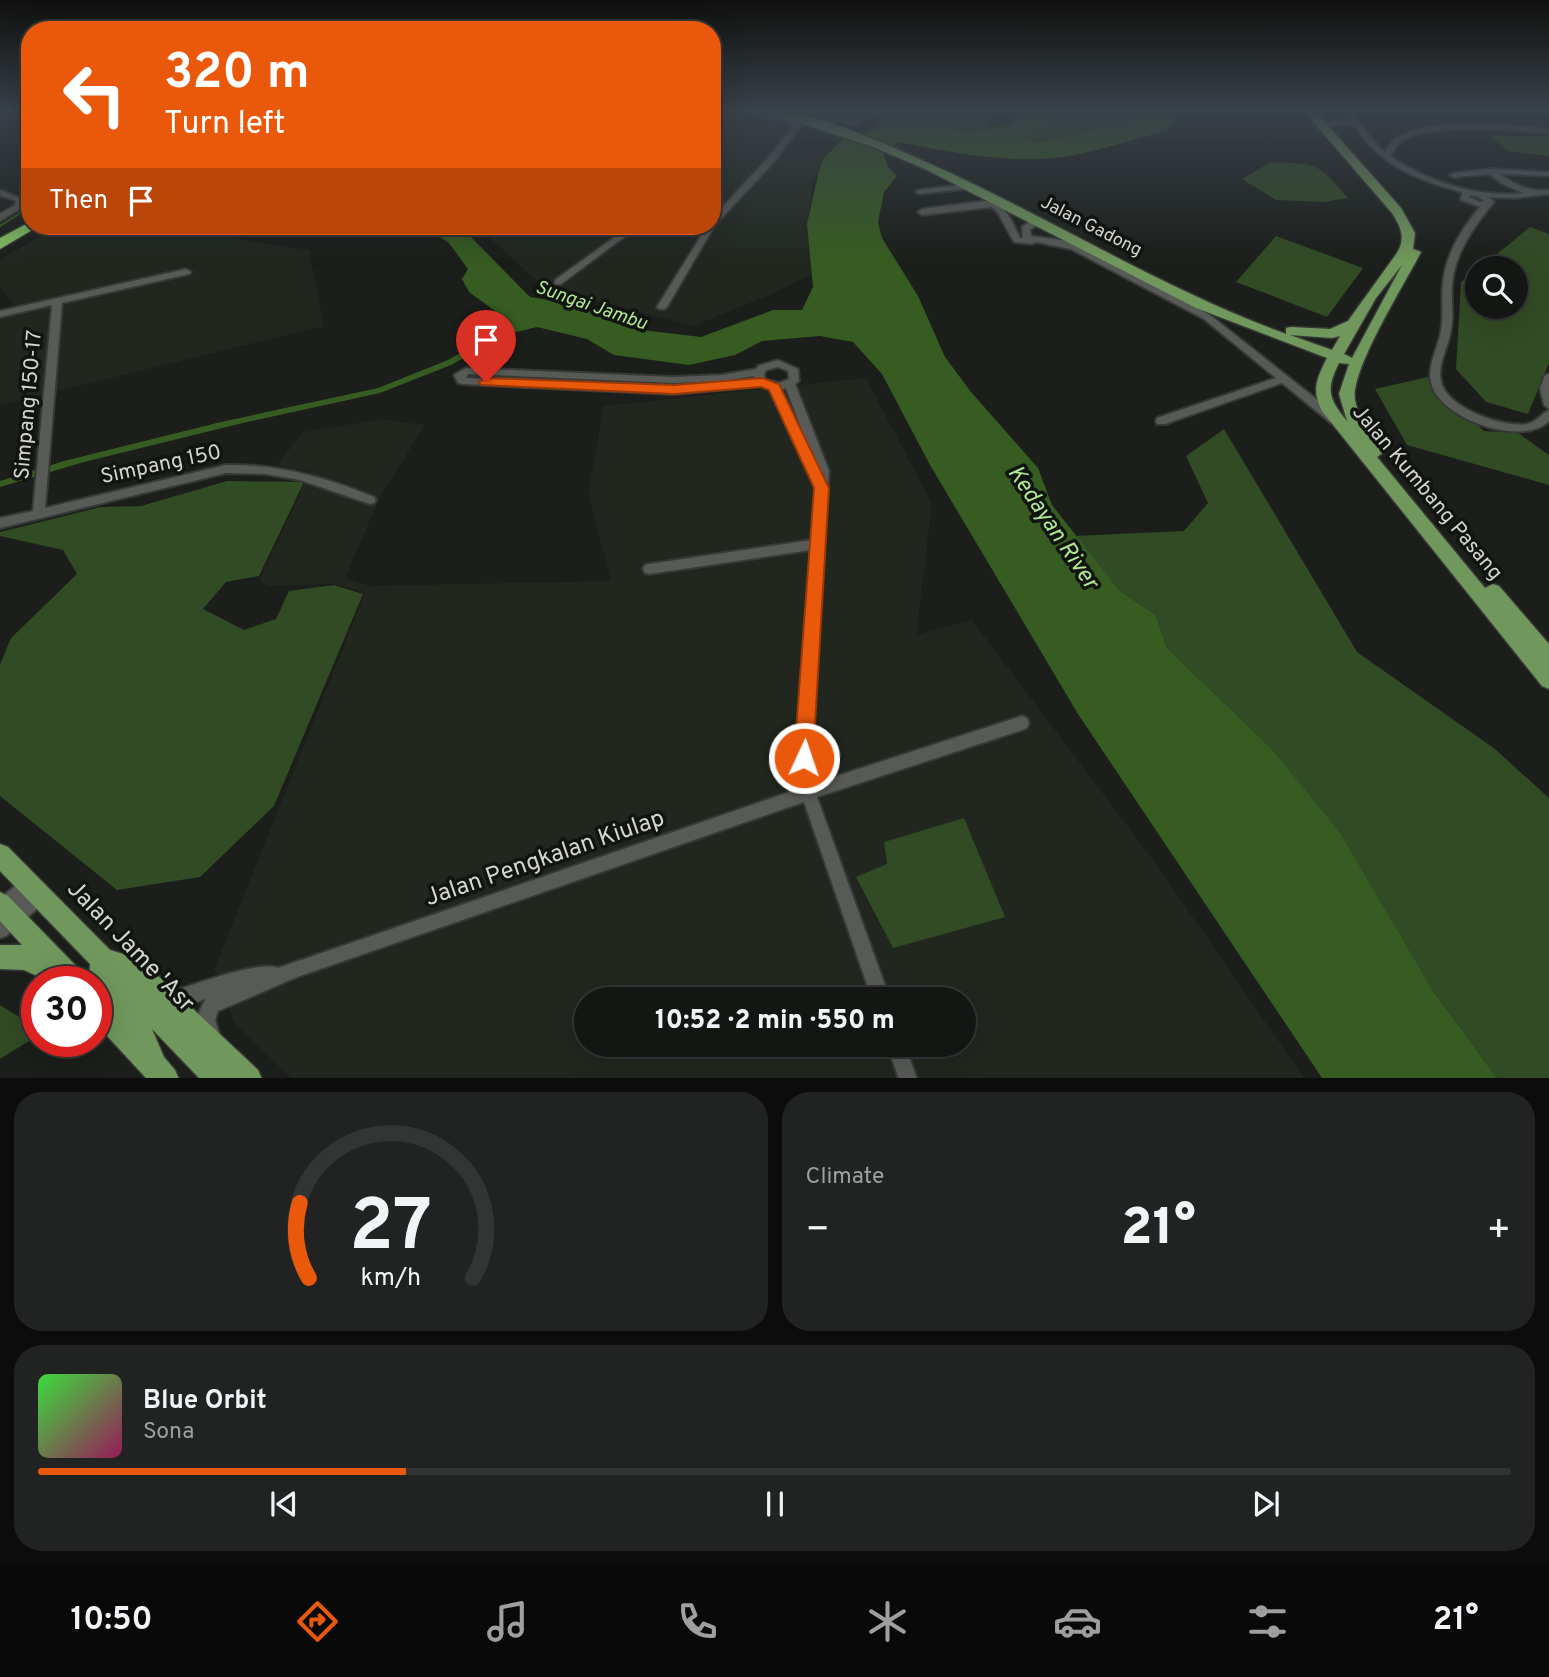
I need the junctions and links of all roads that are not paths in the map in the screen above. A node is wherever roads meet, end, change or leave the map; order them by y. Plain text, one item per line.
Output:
1 (770, 161) edge
2 (920, 161) edge
3 (945, 161) edge
4 (1354, 161) edge
5 (1357, 161) edge
6 (1393, 161) edge
7 (1491, 171) junction
8 (1549, 174) edge
9 (1454, 175) dead end
10 (970, 186) junction
11 (0, 192) edge
12 (919, 192) dead end
13 (1549, 192) edge
14 (1533, 194) junction
15 (1471, 196) junction
16 (1516, 196) junction
17 (21, 200) edge
18 (21, 202) edge
19 (1489, 203) junction
20 (922, 212) dead end
21 (721, 214) edge
22 (1476, 215) junction
23 (0, 218) edge
24 (1040, 219) junction
25 (21, 228) edge
26 (623, 235) edge
27 (705, 235) edge
28 (1032, 241) junction
29 (0, 244) edge
30 (186, 272) dead end
31 (558, 282) dead end
32 (57, 300) junction
33 (662, 307) dead end
34 (0, 314) edge
35 (1353, 324) junction
36 (1287, 334) junction
37 (1338, 352) junction
38 (1359, 360) junction
39 (761, 377) junction
40 (1549, 377) edge
41 (1283, 379) junction
42 (1323, 380) junction
43 (790, 384) junction
44 (774, 387) junction
45 (1549, 405) edge
46 (1549, 414) edge
47 (1161, 421) dead end
48 (1336, 421) junction
49 (822, 488) junction
50 (370, 500) dead end
51 (39, 512) junction
52 (0, 523) edge
53 (818, 544) junction
54 (649, 569) dead end
55 (1549, 658) edge
56 (1549, 680) edge
57 (1022, 723) dead end
58 (809, 795) junction
59 (0, 855) edge
60 (35, 889) junction
61 (3, 914) edge
62 (0, 957) edge
63 (103, 960) junction
64 (47, 966) edge
65 (58, 966) edge
66 (296, 969) junction
67 (877, 987) edge
68 (167, 1002) junction
69 (112, 1022) edge
70 (216, 1046) junction
71 (900, 1057) edge
72 (160, 1072) edge
73 (218, 1078) edge
74 (248, 1078) edge
75 (908, 1078) edge

1 - 21 street
2 - 10 main road, Jalan Gadong
3 - 24 main road, Jalan Gadong
4 - 35 main road
5 - 38 main road, Jalan Kumbang Pasang
6 - 15 street
7 - 8 street
7 - 9 street
7 - 14 street
10 - 12 street
10 - 24 main road, Jalan Gadong
11 - 17 street
13 - 14 street
14 - 16 street
15 - 16 street
15 - 19 street
15 - 19 street
15 - 22 street
16 - 19 street
18 - 23 street
19 - 22 street
20 - 28 street, Jalan Gadong
22 - 46 street
24 - 28 street
24 - 36 main road, Jalan Gadong
25 - 29 highway
26 - 31 street
27 - 33 street
28 - 41 street
30 - 32 street
32 - 34 street
32 - 51 street, Simpang 150-17
35 - 36 main road
35 - 37 main road
36 - 37 main road, Jalan Gadong
36 - 42 main road
37 - 38 main road, Jalan Gadong
37 - 42 main road
38 - 55 main road, Jalan Kumbang Pasang
39 - 39 street
39 - 43 street
39 - 44 street
40 - 45 street
41 - 47 street
41 - 48 street
42 - 48 main road, Jalan Kumbang Pasang
43 - 44 street
43 - 49 street
44 - 49 street
48 - 56 main road, Jalan Kumbang Pasang
49 - 53 street
50 - 51 street, Simpang 150
51 - 52 street, Simpang 150
53 - 54 street
53 - 58 street
57 - 58 street, Jalan Pengkalan Kiulap
58 - 66 street, Jalan Pengkalan Kiulap
58 - 67 street
59 - 60 main road, Jalan Jame 'Asr
60 - 61 street
60 - 63 main road, Jalan Jame 'Asr
61 - 65 main road
62 - 64 main road
63 - 68 main road
63 - 72 main road
63 - 73 main road, Jalan Jame 'Asr
66 - 68 street
66 - 70 street
68 - 70 main road
69 - 72 main road
70 - 74 main road
71 - 75 street

